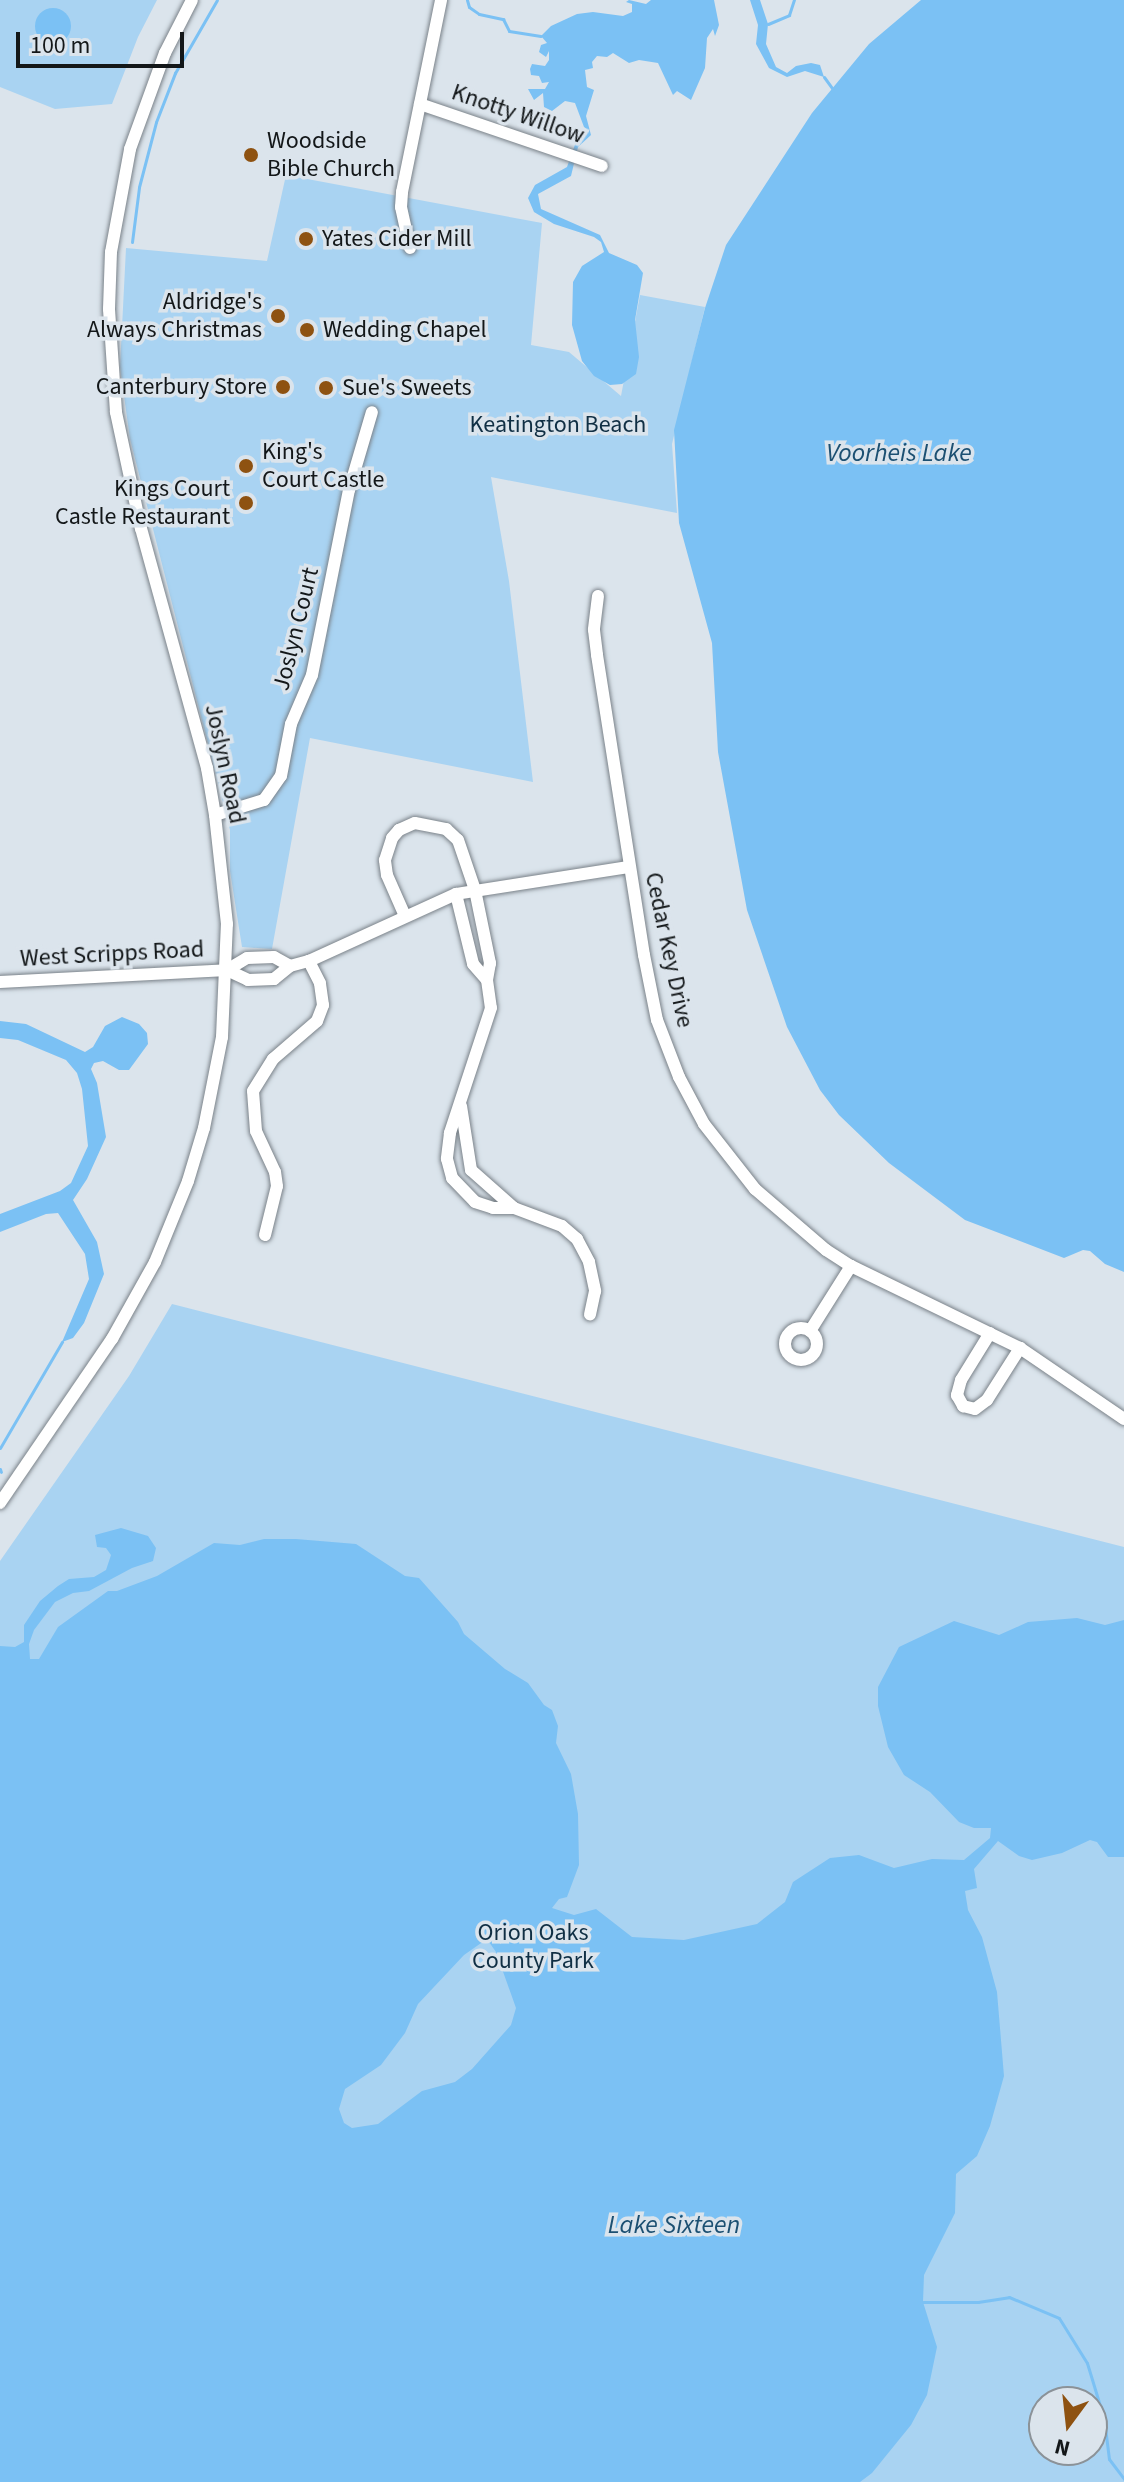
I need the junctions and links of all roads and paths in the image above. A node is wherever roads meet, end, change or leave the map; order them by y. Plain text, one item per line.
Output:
1 (192, 0) edge
2 (441, 0) edge
3 (420, 104) junction
4 (602, 166) dead end
5 (410, 248) dead end
6 (372, 412) dead end
7 (598, 596) dead end
8 (215, 815) junction
9 (629, 867) junction
10 (475, 890) junction
11 (456, 894) junction
12 (405, 916) junction
13 (309, 961) junction
14 (290, 966) junction
15 (227, 970) junction
16 (487, 980) junction
17 (0, 982) edge
18 (461, 1102) junction
19 (514, 1208) junction
20 (265, 1235) dead end
21 (851, 1266) junction
22 (590, 1314) dead end
23 (810, 1331) dead end
24 (990, 1333) junction
25 (1020, 1348) junction
26 (1124, 1419) edge
27 (0, 1503) edge

1 - 8 street, Joslyn Road
2 - 3 street
3 - 4 street, Knotty Willow
3 - 5 street
6 - 8 street, Joslyn Court
7 - 9 street, Cedar Key Drive
8 - 15 street, Joslyn Road
9 - 10 street, West Scripps Road
9 - 21 street, Cedar Key Drive
10 - 11 street, West Scripps Road
10 - 12 street
10 - 16 street
11 - 12 street, West Scripps Road
11 - 16 street
12 - 13 street, West Scripps Road
13 - 14 street, West Scripps Road
13 - 20 street
14 - 15 street, West Scripps Road
14 - 15 street, West Scripps Road
15 - 17 street, West Scripps Road
15 - 27 street, Joslyn Road
16 - 18 street
18 - 19 street
18 - 19 street
19 - 22 street
21 - 23 street
21 - 24 street, Cedar Key Drive
24 - 25 street, Cedar Key Drive
24 - 25 street
25 - 26 street, Cedar Key Drive

